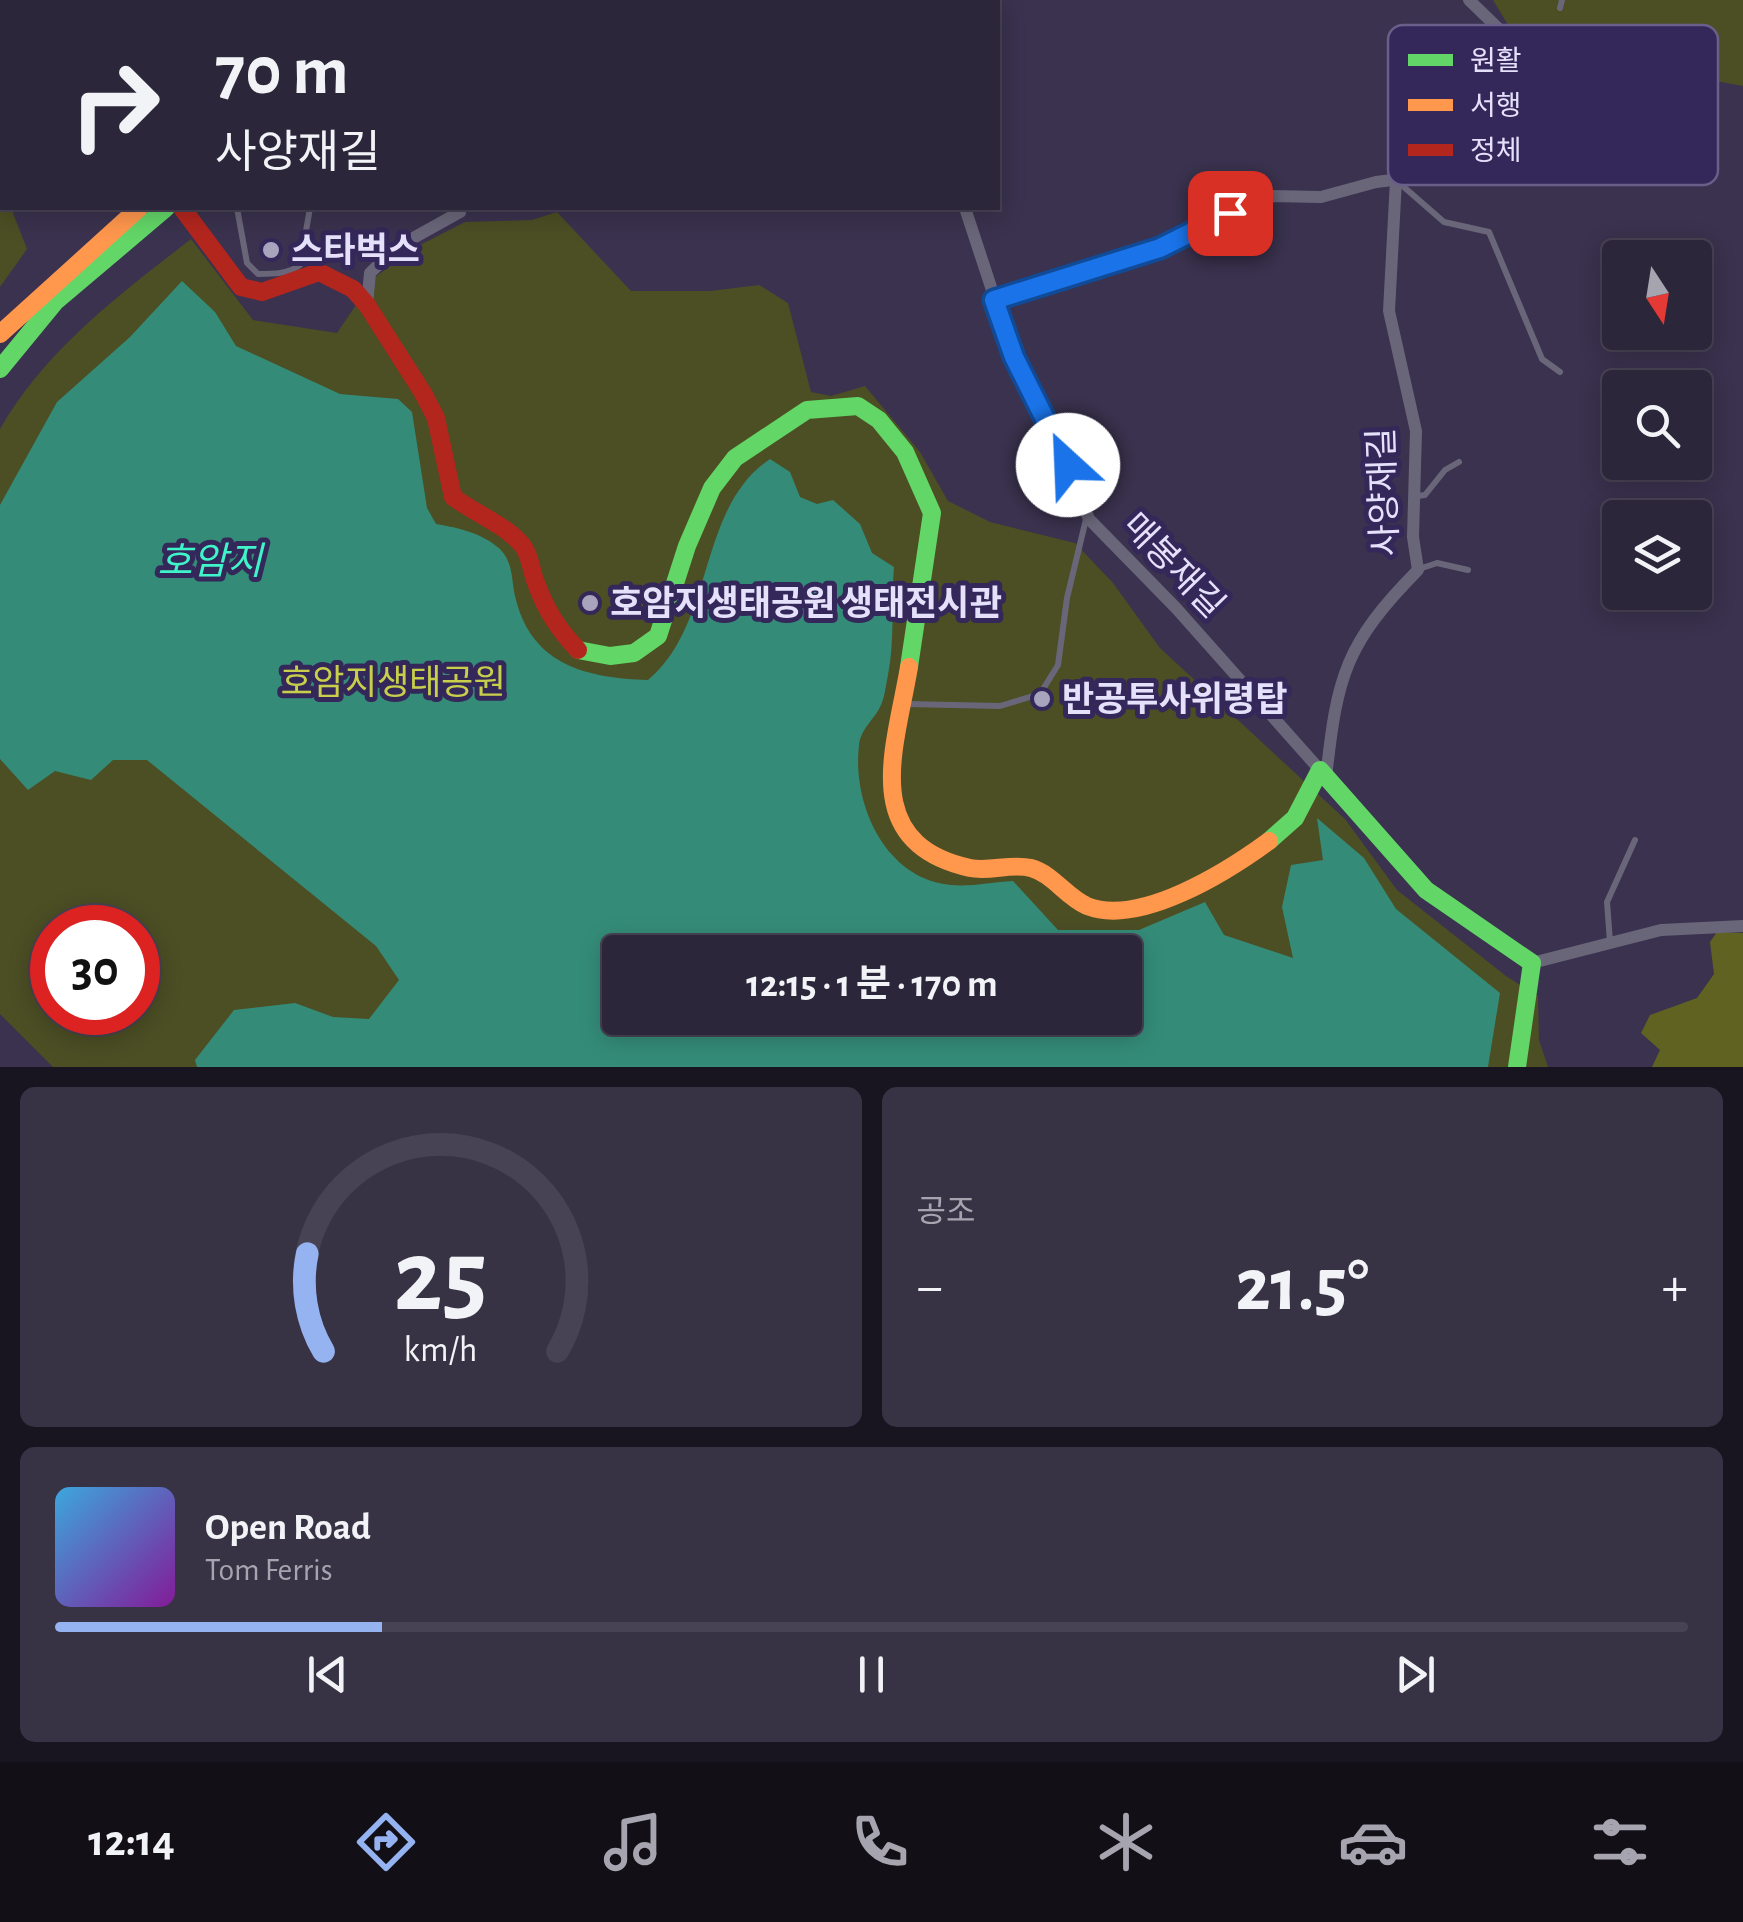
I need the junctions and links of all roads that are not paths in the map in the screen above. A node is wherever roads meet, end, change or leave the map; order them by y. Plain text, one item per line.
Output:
1 (1468, 0) edge
2 (1495, 25) edge
3 (1388, 182) edge
4 (1396, 185) edge
5 (1402, 185) edge
6 (136, 210) edge
7 (164, 210) edge
8 (183, 210) edge
9 (237, 210) edge
10 (310, 210) edge
11 (460, 210) edge
12 (966, 210) edge
13 (994, 300) junction
14 (367, 304) junction
15 (0, 334) edge
16 (0, 369) edge
17 (1560, 372) dead end
18 (1459, 462) dead end
19 (1418, 496) junction
20 (1087, 514) junction
21 (1418, 570) junction
22 (1468, 570) dead end
23 (904, 704) junction
24 (1323, 774) junction
25 (1635, 840) dead end
26 (1743, 926) edge
27 (1610, 942) junction
28 (1532, 962) junction
29 (1517, 1067) edge

1 - 2 street
3 - 13 street
4 - 19 street, 사양재길
5 - 17 lane
6 - 15 street
7 - 16 street
8 - 14 street
9 - 10 lane
11 - 14 street
12 - 13 street, 매봉재길
13 - 20 street, 매봉재길
14 - 23 street
18 - 19 lane
19 - 21 street, 사양재길
20 - 23 lane
20 - 24 street, 매봉재길
21 - 22 lane
21 - 24 street, 사양재길
23 - 24 street
24 - 28 street
25 - 27 lane
26 - 27 street
27 - 28 street
28 - 29 street

